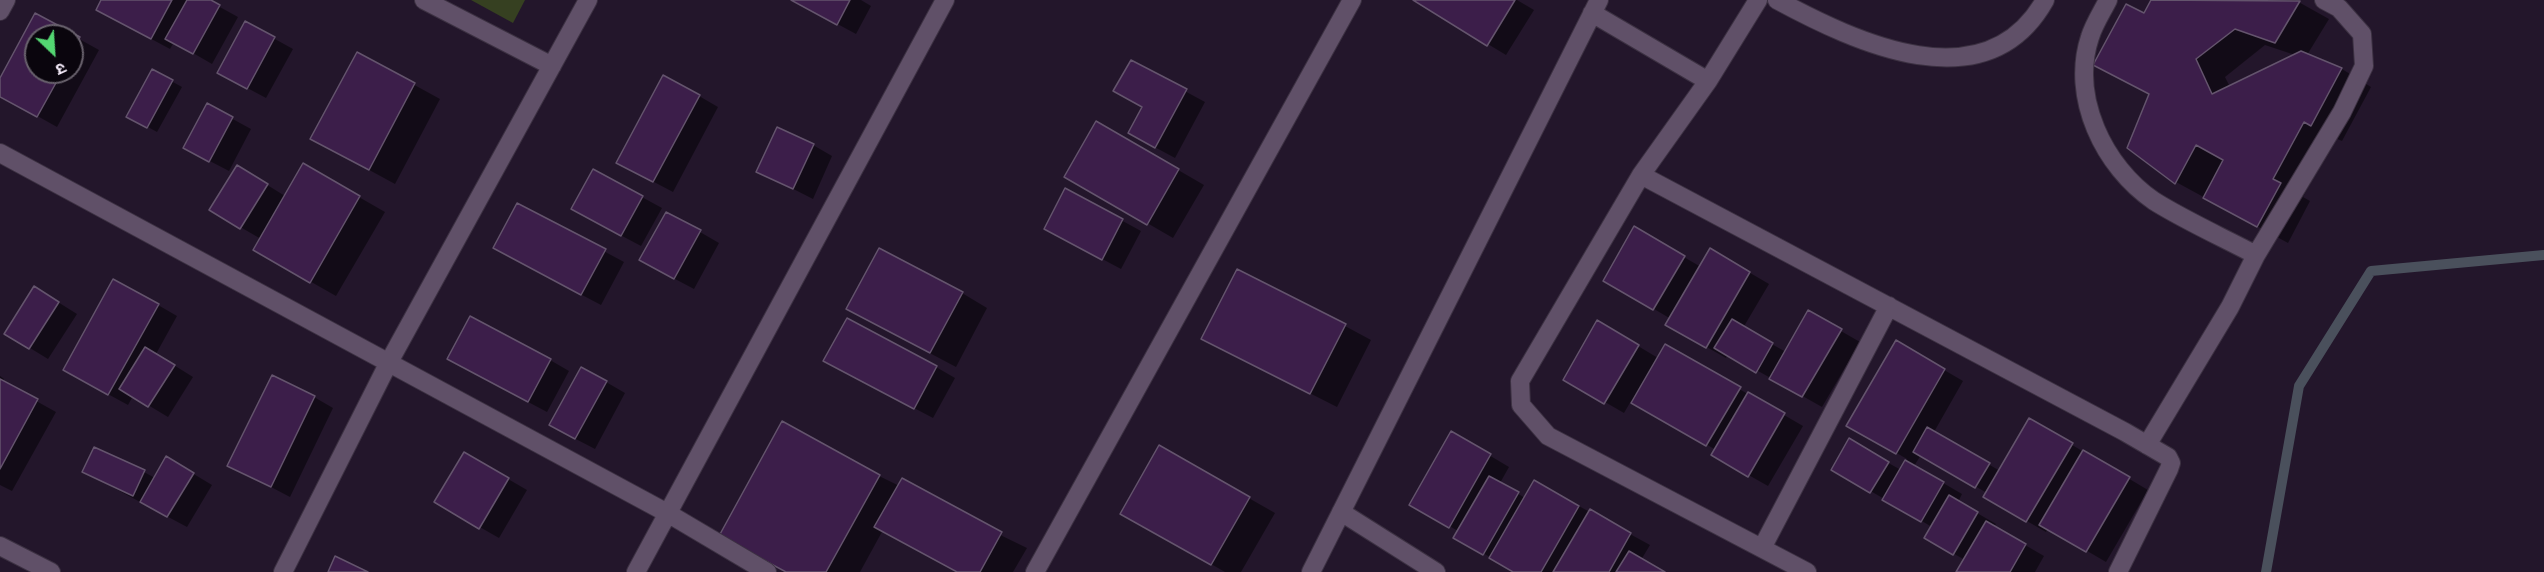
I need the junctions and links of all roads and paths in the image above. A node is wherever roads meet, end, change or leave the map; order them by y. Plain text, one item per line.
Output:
1 (6, 0) edge
2 (424, 0) edge
3 (588, 0) edge
4 (945, 0) edge
5 (1352, 0) edge
6 (1758, 0) edge
7 (1777, 0) edge
8 (2045, 0) edge
9 (2108, 0) edge
10 (2324, 0) edge
11 (1595, 7) edge
12 (0, 11) edge
13 (552, 66) junction
14 (1708, 81) junction
15 (0, 153) edge
16 (1641, 175) junction
17 (2256, 255) junction
18 (1889, 306) junction
19 (389, 362) junction
20 (2147, 445) junction
21 (1341, 512) junction
22 (669, 514) junction
23 (0, 546) edge
24 (1762, 548) junction
25 (51, 572) edge
26 (283, 572) edge
27 (636, 572) edge
28 (767, 572) edge
29 (1035, 572) edge
30 (1311, 572) edge
31 (1436, 572) edge
32 (1807, 572) edge
33 (2118, 572) edge

1 - 12 street
2 - 13 street
3 - 13 street
4 - 22 street
5 - 29 street
6 - 14 street
7 - 8 street
9 - 17 street
10 - 17 street
11 - 14 street
11 - 21 street
13 - 19 street
14 - 16 street
15 - 19 street
16 - 18 street
16 - 24 street
17 - 20 street
18 - 20 street
18 - 24 street
19 - 22 street
19 - 26 street
20 - 33 street
21 - 30 street
21 - 31 street
22 - 27 street
22 - 28 street
23 - 25 street
24 - 32 street

